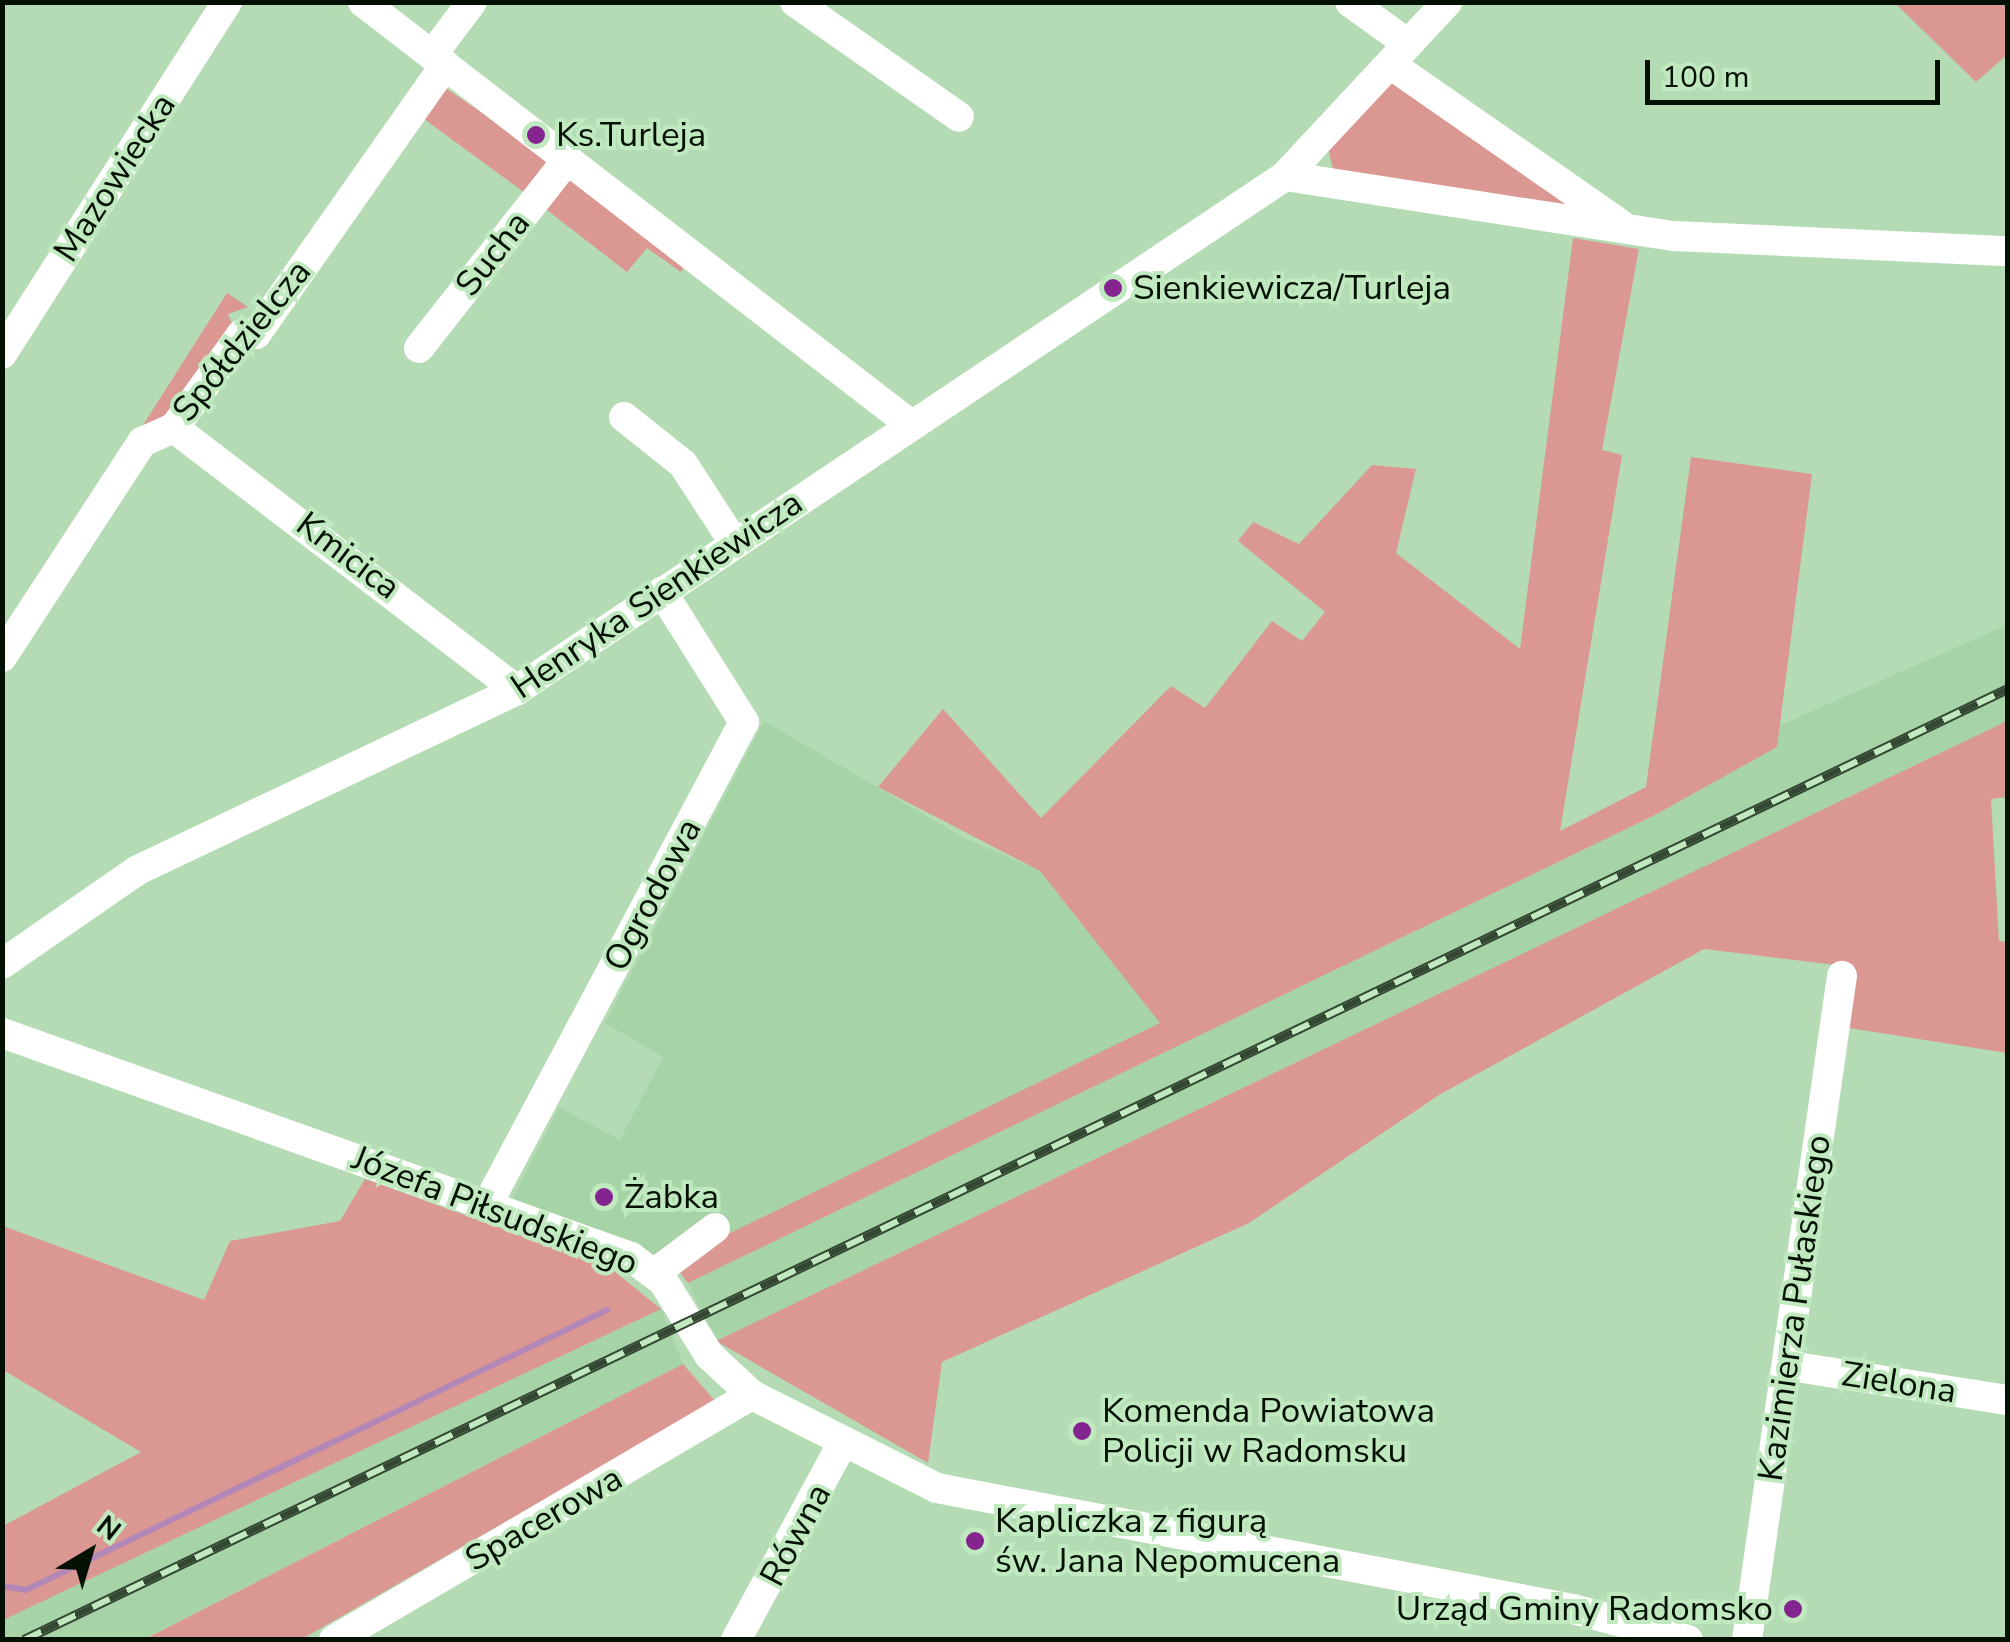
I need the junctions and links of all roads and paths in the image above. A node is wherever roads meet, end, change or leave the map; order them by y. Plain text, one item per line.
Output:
1 (227, 2) edge
2 (363, 2) edge
3 (472, 2) edge
4 (795, 2) edge
5 (1350, 2) edge
6 (1446, 2) edge
7 (1399, 54) junction
8 (438, 60) junction
9 (959, 117) dead end
10 (568, 160) junction
11 (1285, 176) junction
12 (1627, 228) junction
13 (2008, 251) edge
14 (419, 348) dead end
15 (2, 354) edge
16 (624, 417) dead end
17 (910, 424) junction
18 (174, 428) junction
19 (735, 544) junction
20 (662, 592) junction
21 (2, 657) edge
22 (516, 690) junction
23 (2, 964) edge
24 (1842, 976) dead end
25 (2, 1032) edge
26 (488, 1206) junction
27 (715, 1228) dead end
28 (654, 1272) junction
29 (1790, 1366) junction
30 (752, 1395) junction
31 (2008, 1400) edge
32 (843, 1442) junction
33 (748, 1635) edge
34 (334, 1640) edge
35 (1688, 1640) edge
36 (1747, 1640) edge

1 - 15 street, Mazowiecka
2 - 8 street
3 - 8 street
4 - 9 street
5 - 7 street
6 - 7 street, Henryka Sienkiewicza
7 - 11 street, Henryka Sienkiewicza
7 - 12 street
8 - 10 street
8 - 18 street, Spółdzielcza
10 - 14 street, Sucha
10 - 17 street
11 - 12 street
11 - 17 street, Henryka Sienkiewicza
12 - 13 street
16 - 19 street
17 - 19 street, Henryka Sienkiewicza
18 - 21 street, Spółdzielcza
18 - 22 street, Kmicica
19 - 20 street, Henryka Sienkiewicza
20 - 22 street, Henryka Sienkiewicza
20 - 26 street, Ogrodowa
22 - 23 street, Henryka Sienkiewicza
24 - 29 street, Kazimierza Pułaskiego
25 - 26 street, Józefa Piłsudskiego
26 - 28 street, Józefa Piłsudskiego
27 - 28 street
28 - 30 street, Józefa Piłsudskiego
29 - 31 street, Zielona
29 - 36 street, Kazimierza Pułaskiego
30 - 32 street, Józefa Piłsudskiego
30 - 34 street, Spacerowa
32 - 33 street, Równa
32 - 35 street, Józefa Piłsudskiego

